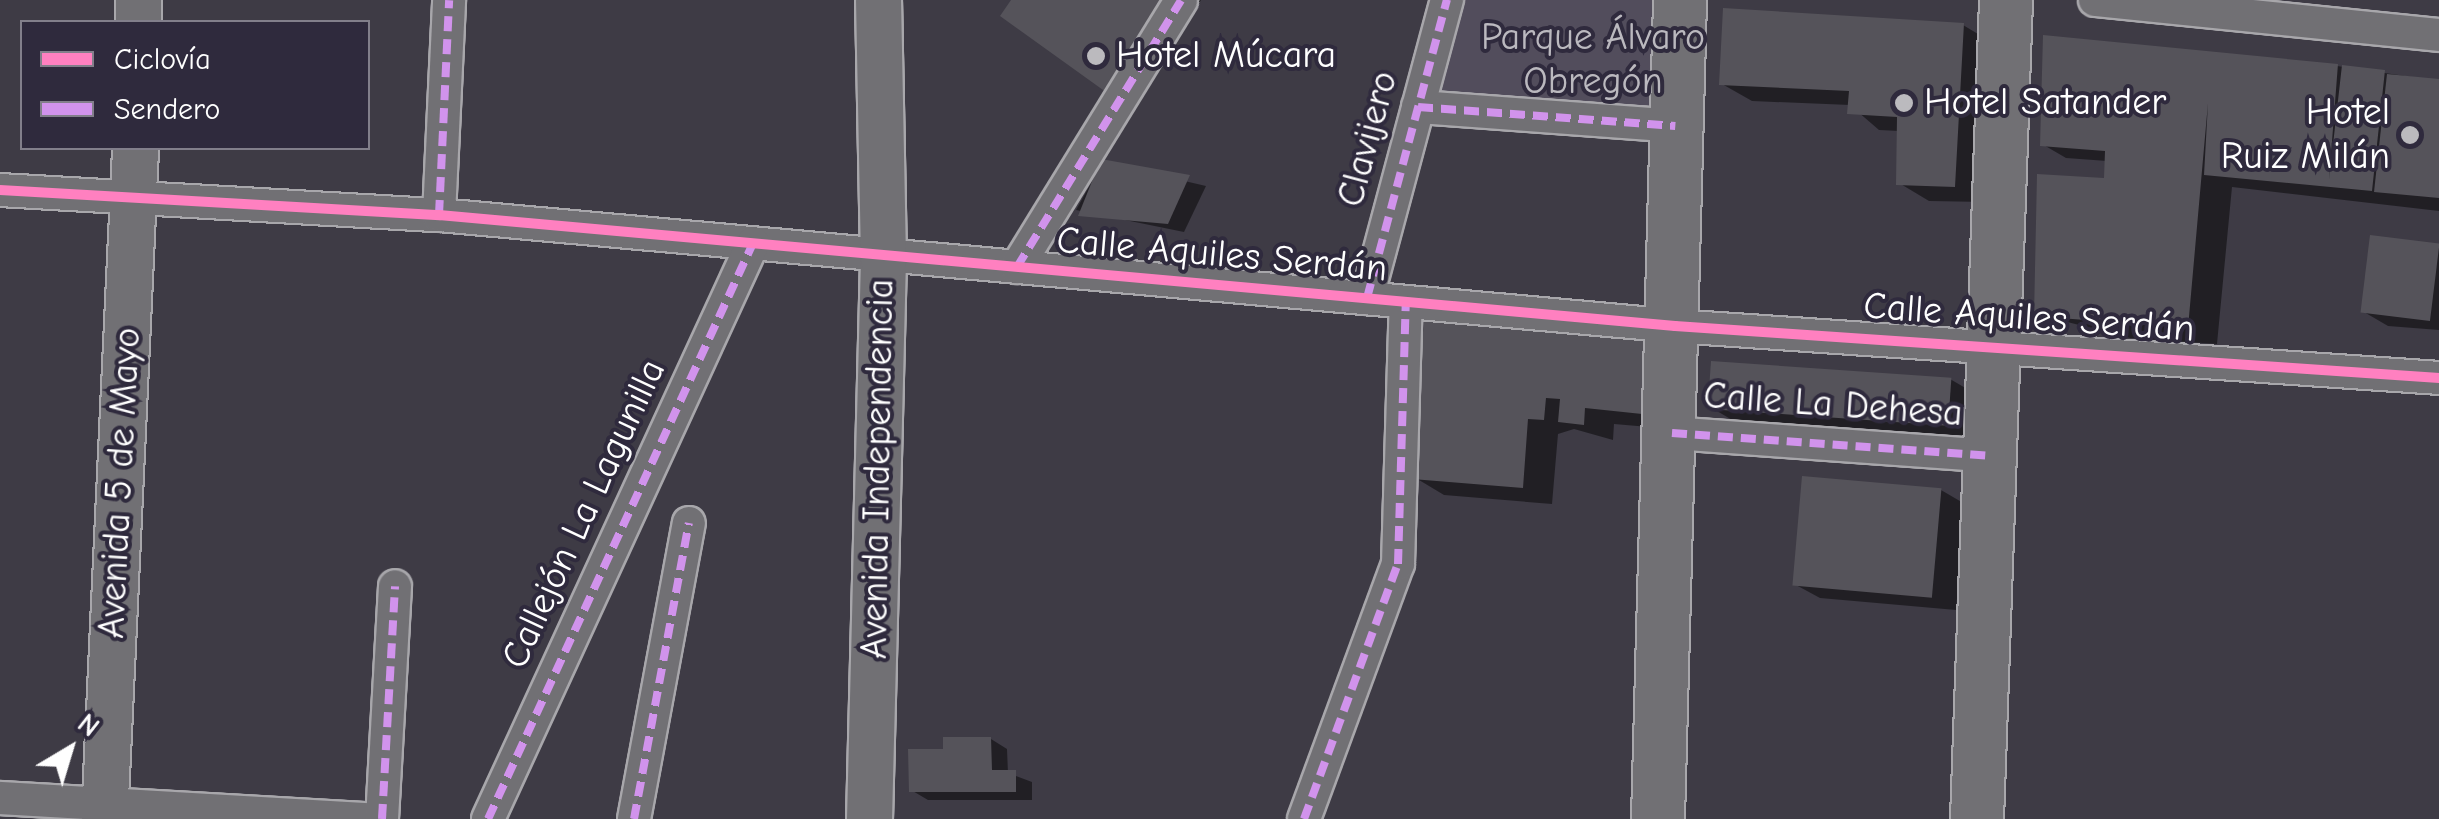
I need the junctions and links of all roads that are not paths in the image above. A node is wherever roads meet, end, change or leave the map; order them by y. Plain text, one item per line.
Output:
1 (449, 0) edge
2 (878, 0) edge
3 (1182, 0) edge
4 (1447, 0) edge
5 (1680, 0) edge
6 (2006, 0) edge
7 (2095, 0) edge
8 (2171, 3) edge
9 (2439, 35) edge
10 (1418, 107) junction
11 (1675, 126) junction
12 (135, 150) edge
13 (0, 190) edge
14 (134, 194) junction
15 (439, 215) junction
16 (754, 243) junction
17 (883, 259) junction
18 (1016, 267) junction
19 (1367, 298) junction
20 (1406, 302) junction
21 (1675, 326) junction
22 (1994, 344) junction
23 (2439, 378) edge
24 (1672, 433) junction
25 (1990, 456) junction
26 (690, 523) dead end
27 (394, 586) dead end
28 (0, 798) edge
29 (104, 810) edge
30 (364, 819) edge
31 (382, 819) edge
32 (488, 819) edge
33 (634, 819) edge
34 (869, 819) edge
35 (1304, 819) edge
36 (1658, 819) edge
37 (1977, 819) edge

1 - 15 street
2 - 17 street, Avenida Independencia
3 - 18 street
4 - 10 street, Clavijero
5 - 11 main road
6 - 22 main road
7 - 8 street
8 - 9 street
10 - 11 street
10 - 19 street, Clavijero
11 - 21 main road
12 - 14 street, Avenida 5 de Mayo
13 - 14 street, Calle Aquiles Serdán
14 - 15 street, Calle Aquiles Serdán
14 - 29 street, Avenida 5 de Mayo
15 - 16 street, Calle Aquiles Serdán
16 - 17 street, Calle Aquiles Serdán
16 - 32 street, Callejón La Lagunilla
17 - 18 street, Calle Aquiles Serdán
17 - 34 street, Avenida Independencia
18 - 19 street, Calle Aquiles Serdán
19 - 20 street, Calle Aquiles Serdán
20 - 21 street, Calle Aquiles Serdán
20 - 35 street
21 - 22 street, Calle Aquiles Serdán
21 - 24 main road
22 - 23 street, Calle Aquiles Serdán
22 - 25 main road
24 - 25 street, Calle La Dehesa
24 - 36 main road
25 - 37 main road
26 - 33 street
27 - 31 street
28 - 29 street
29 - 30 street

